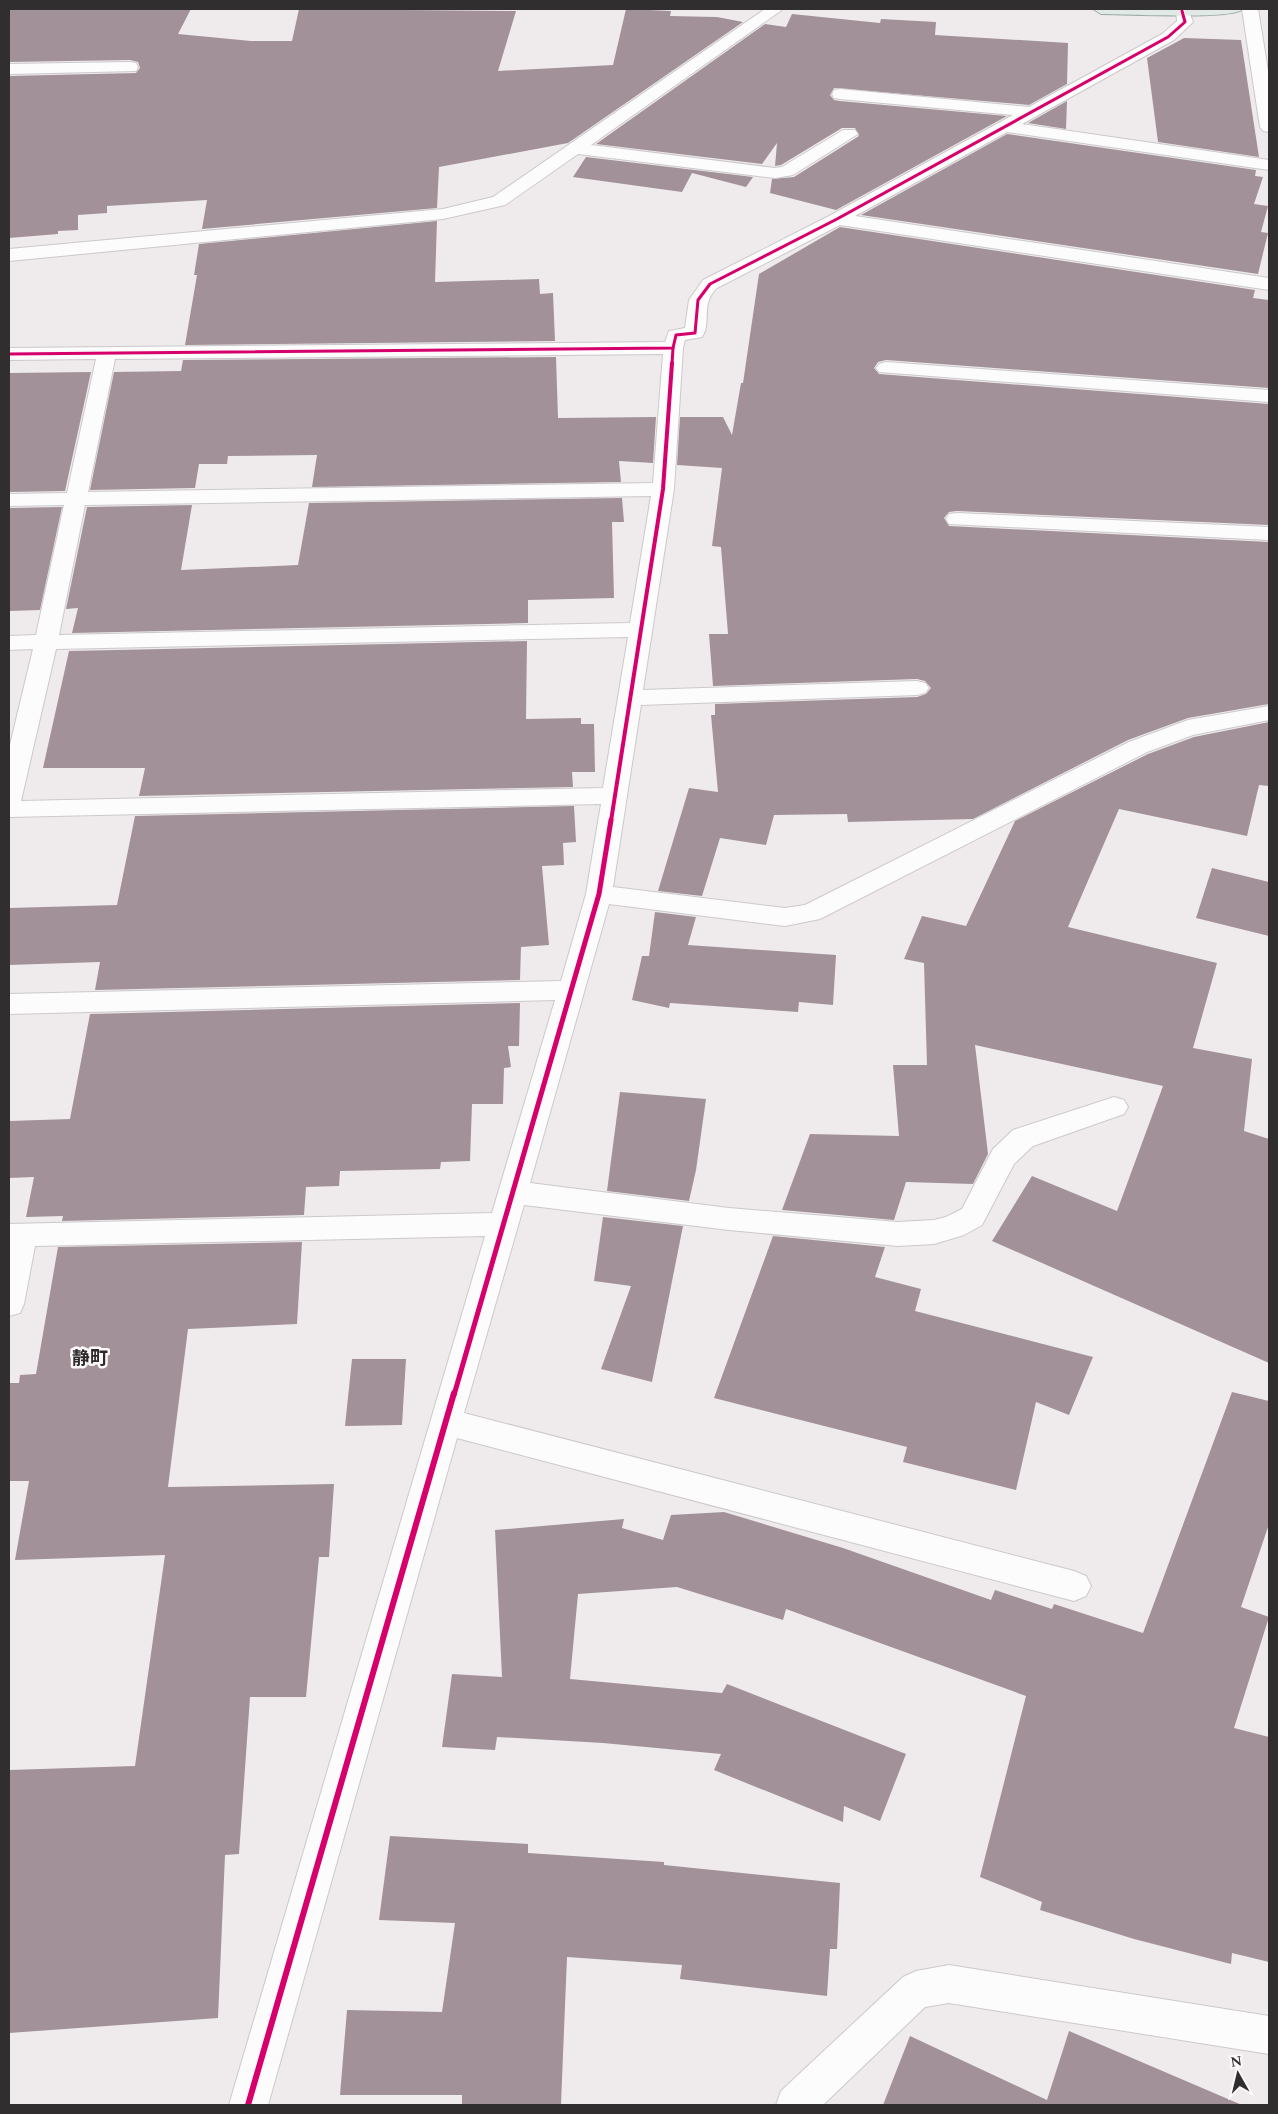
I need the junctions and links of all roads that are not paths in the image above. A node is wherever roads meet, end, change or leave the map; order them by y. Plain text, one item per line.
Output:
1 (775, 9) edge
2 (1101, 9) edge
3 (1235, 9) edge
4 (1250, 9) edge
5 (1182, 11) junction
6 (130, 67) dead end
7 (9, 69) edge
8 (840, 94) dead end
9 (1033, 112) junction
10 (1269, 121) edge
11 (1006, 127) junction
12 (849, 134) dead end
13 (573, 148) junction
14 (1269, 165) edge
15 (837, 219) junction
16 (9, 255) edge
17 (1269, 284) edge
18 (673, 348) junction
19 (107, 352) junction
20 (9, 354) edge
21 (886, 368) dead end
22 (1269, 396) edge
23 (664, 489) junction
24 (76, 499) junction
25 (9, 500) edge
26 (957, 519) dead end
27 (1269, 534) edge
28 (640, 630) junction
29 (46, 642) junction
30 (9, 643) edge
31 (918, 688) dead end
32 (629, 698) junction
33 (1269, 713) edge
34 (614, 796) junction
35 (9, 800) edge
36 (9, 809) edge
37 (599, 894) junction
38 (571, 990) junction
39 (9, 1004) edge
40 (1114, 1107) dead end
41 (512, 1192) junction
42 (502, 1224) junction
43 (16, 1235) edge
44 (9, 1304) edge
45 (446, 1422) junction
46 (1074, 1586) dead end
47 (1269, 2035) edge
48 (248, 2105) edge
49 (795, 2105) edge

1 - 13 street
2 - 5 main road
3 - 5 main road
4 - 10 street
5 - 9 street
6 - 7 street
8 - 9 street
9 - 11 street
11 - 14 street
11 - 15 street
12 - 13 street
13 - 16 street
15 - 17 street
15 - 18 street
18 - 19 street
18 - 23 street
19 - 20 street
19 - 24 street
21 - 22 street
23 - 24 street
23 - 28 street
24 - 25 street
24 - 29 street
26 - 27 street
28 - 29 street
28 - 32 street
29 - 30 street
29 - 35 street
31 - 32 street
32 - 34 street
33 - 37 street
34 - 36 street
34 - 37 street
37 - 38 street
38 - 39 street
38 - 41 street
40 - 41 street
41 - 42 street
42 - 43 street
42 - 45 street
43 - 44 street
45 - 46 street
45 - 48 street
47 - 49 street

